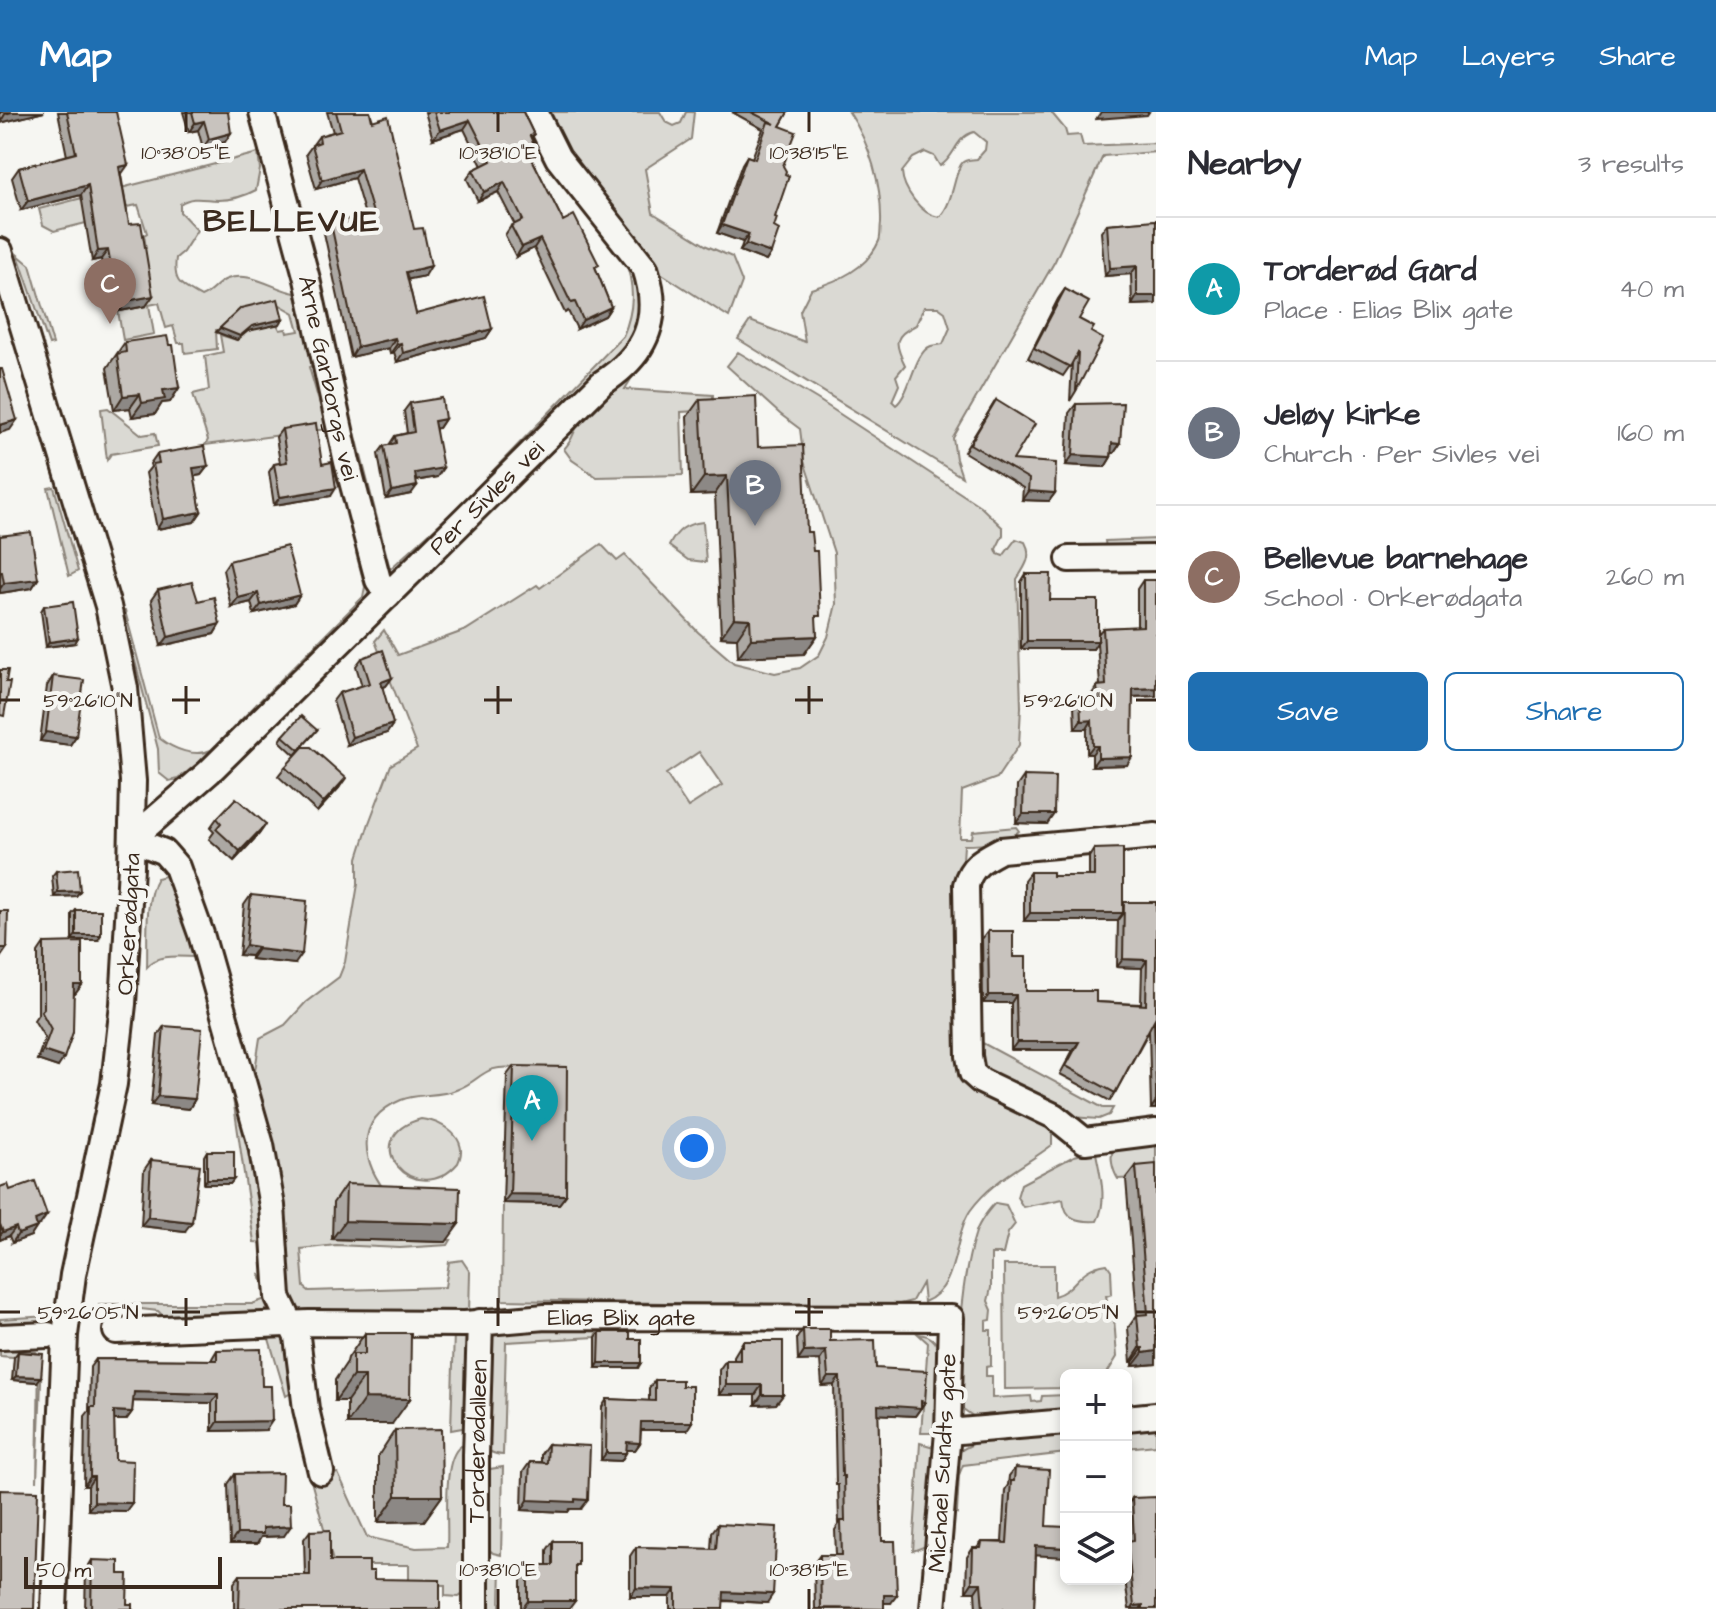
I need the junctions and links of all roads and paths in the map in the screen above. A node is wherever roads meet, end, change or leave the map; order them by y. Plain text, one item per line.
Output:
1 (262, 112) edge
2 (535, 112) edge
3 (0, 251) edge
4 (1156, 558) edge
5 (1069, 559) dead end
6 (388, 595) junction
7 (1156, 836) edge
8 (132, 839) junction
9 (1156, 1132) edge
10 (951, 1318) joint
11 (480, 1322) junction
12 (292, 1324) junction
13 (116, 1331) dead end
14 (48, 1335) dead end
15 (0, 1337) edge
16 (1156, 1415) edge
17 (1132, 1417) edge
18 (1060, 1423) edge
19 (948, 1432) junction
20 (321, 1472) dead end
21 (54, 1609) edge
22 (476, 1609) edge
23 (933, 1609) edge

1 - 6 street, Arne Garborgs vei
2 - 6 street, Per Sivles vei
3 - 8 street, Orkerødgata
4 - 5 street
6 - 8 street, Per Sivles vei
7 - 9 street
8 - 12 street
8 - 21 street, Orkerødgata
10 - 11 street, Elias Blix gate
10 - 19 street, Michael Sundts gate
11 - 12 street, Elias Blix gate
11 - 22 street, Torderødalleen
12 - 13 street, Elias Blix gate
12 - 20 street
14 - 15 street
16 - 17 street
18 - 19 street
19 - 23 street, Michael Sundts gate

